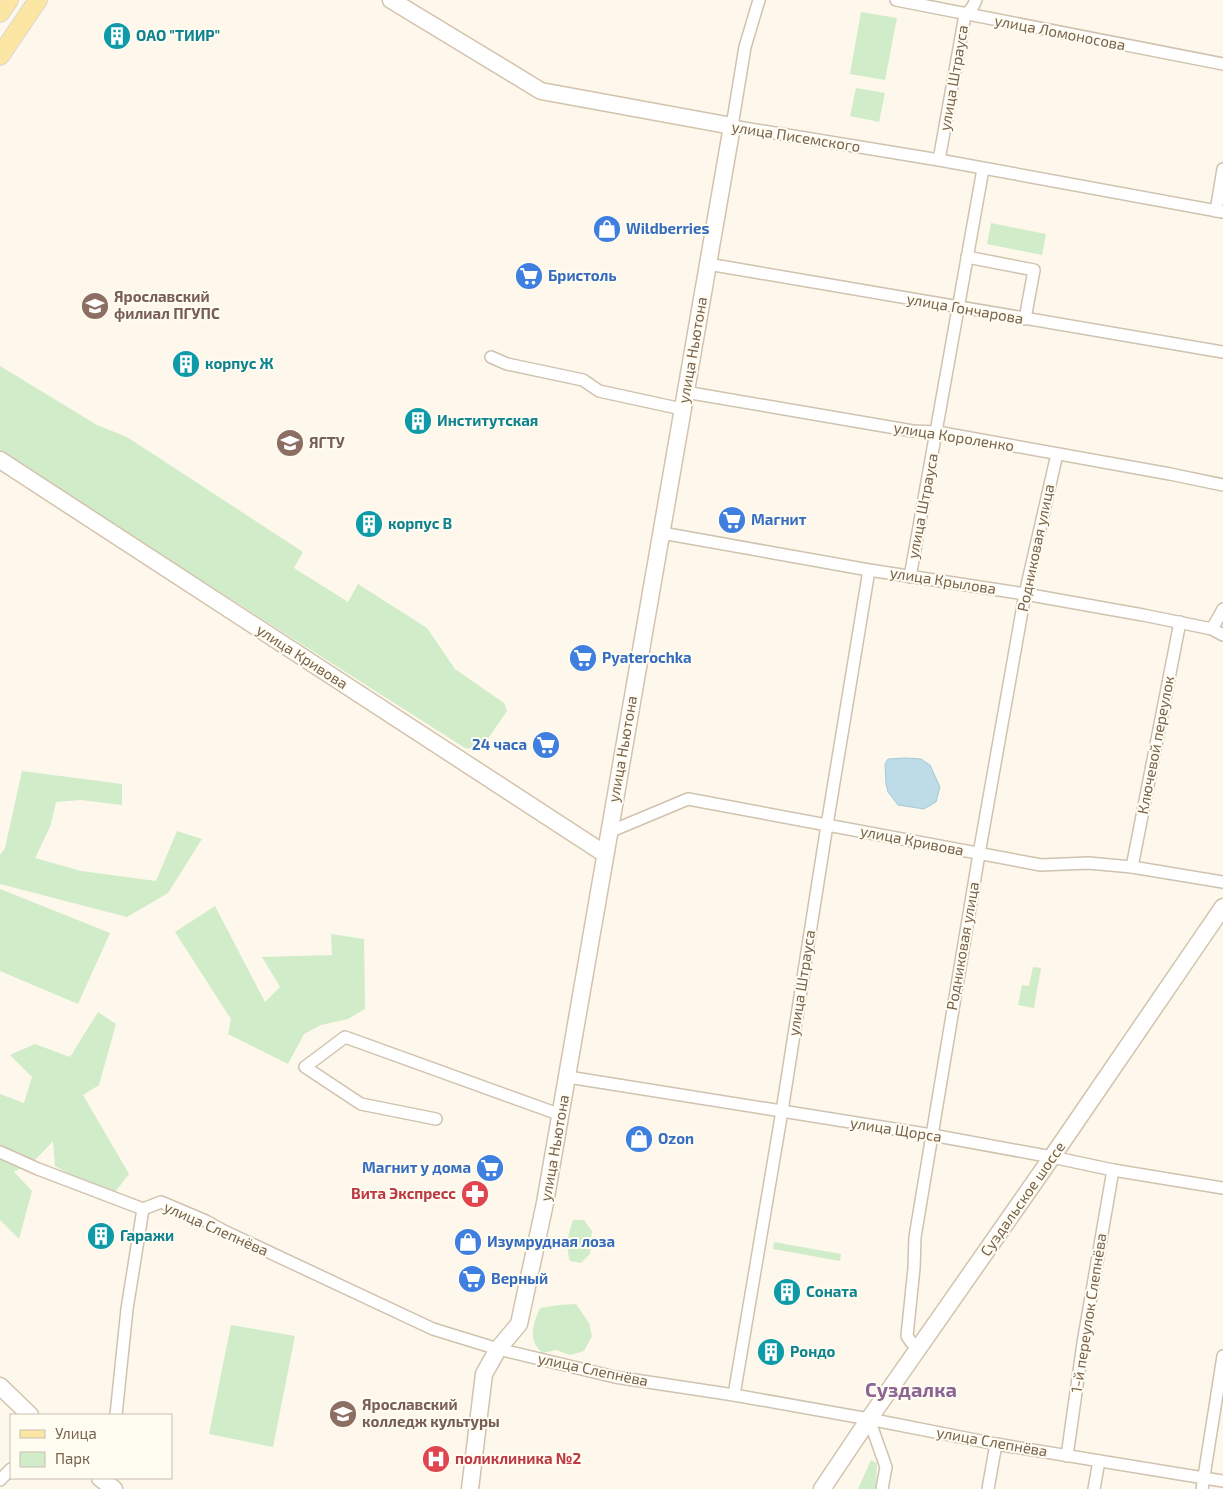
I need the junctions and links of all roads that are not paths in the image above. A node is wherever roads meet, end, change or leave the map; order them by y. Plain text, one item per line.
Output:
1 (9, 0) edge
2 (38, 0) edge
3 (391, 0) edge
4 (758, 0) edge
5 (896, 0) edge
6 (976, 0) edge
7 (0, 14) edge
8 (965, 14) junction
9 (0, 56) edge
10 (1223, 64) edge
11 (732, 126) junction
12 (940, 160) junction
13 (983, 169) junction
14 (1223, 169) edge
15 (1219, 212) edge
16 (967, 257) junction
17 (708, 264) junction
18 (958, 308) junction
19 (1025, 319) junction
20 (1223, 352) edge
21 (491, 357) dead end
22 (685, 392) junction
23 (682, 409) junction
24 (937, 432) junction
25 (1057, 454) junction
26 (0, 460) edge
27 (1223, 485) edge
28 (662, 532) junction
29 (869, 570) junction
30 (910, 577) junction
31 (1025, 594) junction
32 (1223, 609) edge
33 (1180, 622) junction
34 (1212, 629) junction
35 (1223, 635) edge
36 (827, 825) junction
37 (609, 832) junction
38 (605, 854) junction
39 (979, 854) junction
40 (1132, 867) junction
41 (1223, 882) edge
42 (1223, 907) edge
43 (568, 1077) junction
44 (782, 1111) junction
45 (561, 1115) junction
46 (436, 1118) dead end
47 (932, 1135) junction
48 (0, 1152) edge
49 (1052, 1157) junction
50 (1113, 1170) junction
51 (1223, 1188) edge
52 (143, 1209) junction
53 (919, 1348) junction
54 (498, 1349) junction
55 (1223, 1356) edge
56 (0, 1386) edge
57 (734, 1395) junction
58 (29, 1414) edge
59 (116, 1414) edge
60 (869, 1419) junction
61 (996, 1444) junction
62 (1067, 1456) junction
63 (1099, 1461) junction
64 (10, 1470) edge
65 (1204, 1477) junction
66 (0, 1480) edge
67 (1223, 1481) edge
68 (470, 1489) edge
69 (822, 1489) edge
70 (882, 1489) edge
71 (988, 1489) edge
72 (1094, 1489) edge
73 (1202, 1489) edge

1 - 7 main road
2 - 9 main road
3 - 11 street, улица Писемского
4 - 11 street, улица Ньютона
5 - 8 street, улица Ломоносова
6 - 8 street, улица Штрауса
8 - 10 street, улица Ломоносова
8 - 12 street, улица Штрауса
11 - 12 street, улица Писемского
11 - 17 street, улица Ньютона
12 - 13 street, улица Писемского
13 - 15 street, улица Писемского
13 - 16 street, улица Штрауса
14 - 15 street
16 - 18 street, улица Штрауса
16 - 19 street
17 - 18 street, улица Гончарова
17 - 22 street, улица Ньютона
18 - 19 street, улица Гончарова
18 - 24 street, улица Штрауса
19 - 20 street, улица Гончарова
21 - 23 street
22 - 23 street, улица Ньютона
22 - 24 street, улица Короленко
23 - 28 street, улица Ньютона
24 - 25 street, улица Короленко
24 - 30 street, улица Штрауса
25 - 27 street, улица Короленко
25 - 31 street, Родниковая улица
26 - 38 street, улица Кривова
28 - 29 street, улица Крылова
28 - 37 street, улица Ньютона
29 - 30 street, улица Крылова
29 - 36 street, улица Штрауса
30 - 31 street, улица Крылова
31 - 33 street, улица Крылова
31 - 39 street, Родниковая улица
32 - 34 street
33 - 34 street, улица Крылова
33 - 40 street, Ключевой переулок
34 - 35 street, улица Крылова
36 - 37 street, улица Кривова
36 - 39 street, улица Кривова
36 - 44 street, улица Штрауса
37 - 38 street, улица Ньютона
38 - 43 street, улица Ньютона
39 - 40 street, улица Кривова
39 - 47 street, Родниковая улица
40 - 41 street, улица Кривова
42 - 49 street, Суздальское шоссе
43 - 44 street, улица Щорса
43 - 45 street, улица Ньютона
44 - 47 street, улица Щорса
44 - 57 street, улица Штрауса
45 - 46 street
45 - 54 street, улица Ньютона
47 - 49 street, улица Щорса
47 - 53 street, Родниковая улица
48 - 52 street, улица Слепнёва
49 - 50 street, улица Щорса
49 - 53 street, Суздальское шоссе
50 - 51 street, улица Щорса
50 - 62 street, 1-й переулок Слепнёва
52 - 54 street, улица Слепнёва
52 - 59 street
53 - 60 street, Суздальское шоссе
54 - 57 street, улица Слепнёва
54 - 68 street, улица Ньютона
55 - 65 street
56 - 58 street
57 - 60 street, улица Слепнёва
60 - 61 street, улица Слепнёва
60 - 69 street, Суздальское шоссе
60 - 70 street
61 - 62 street, улица Слепнёва
61 - 71 street
62 - 63 street, улица Слепнёва
63 - 65 street, улица Слепнёва
63 - 72 street
64 - 66 street
65 - 67 street, улица Слепнёва
65 - 73 street

